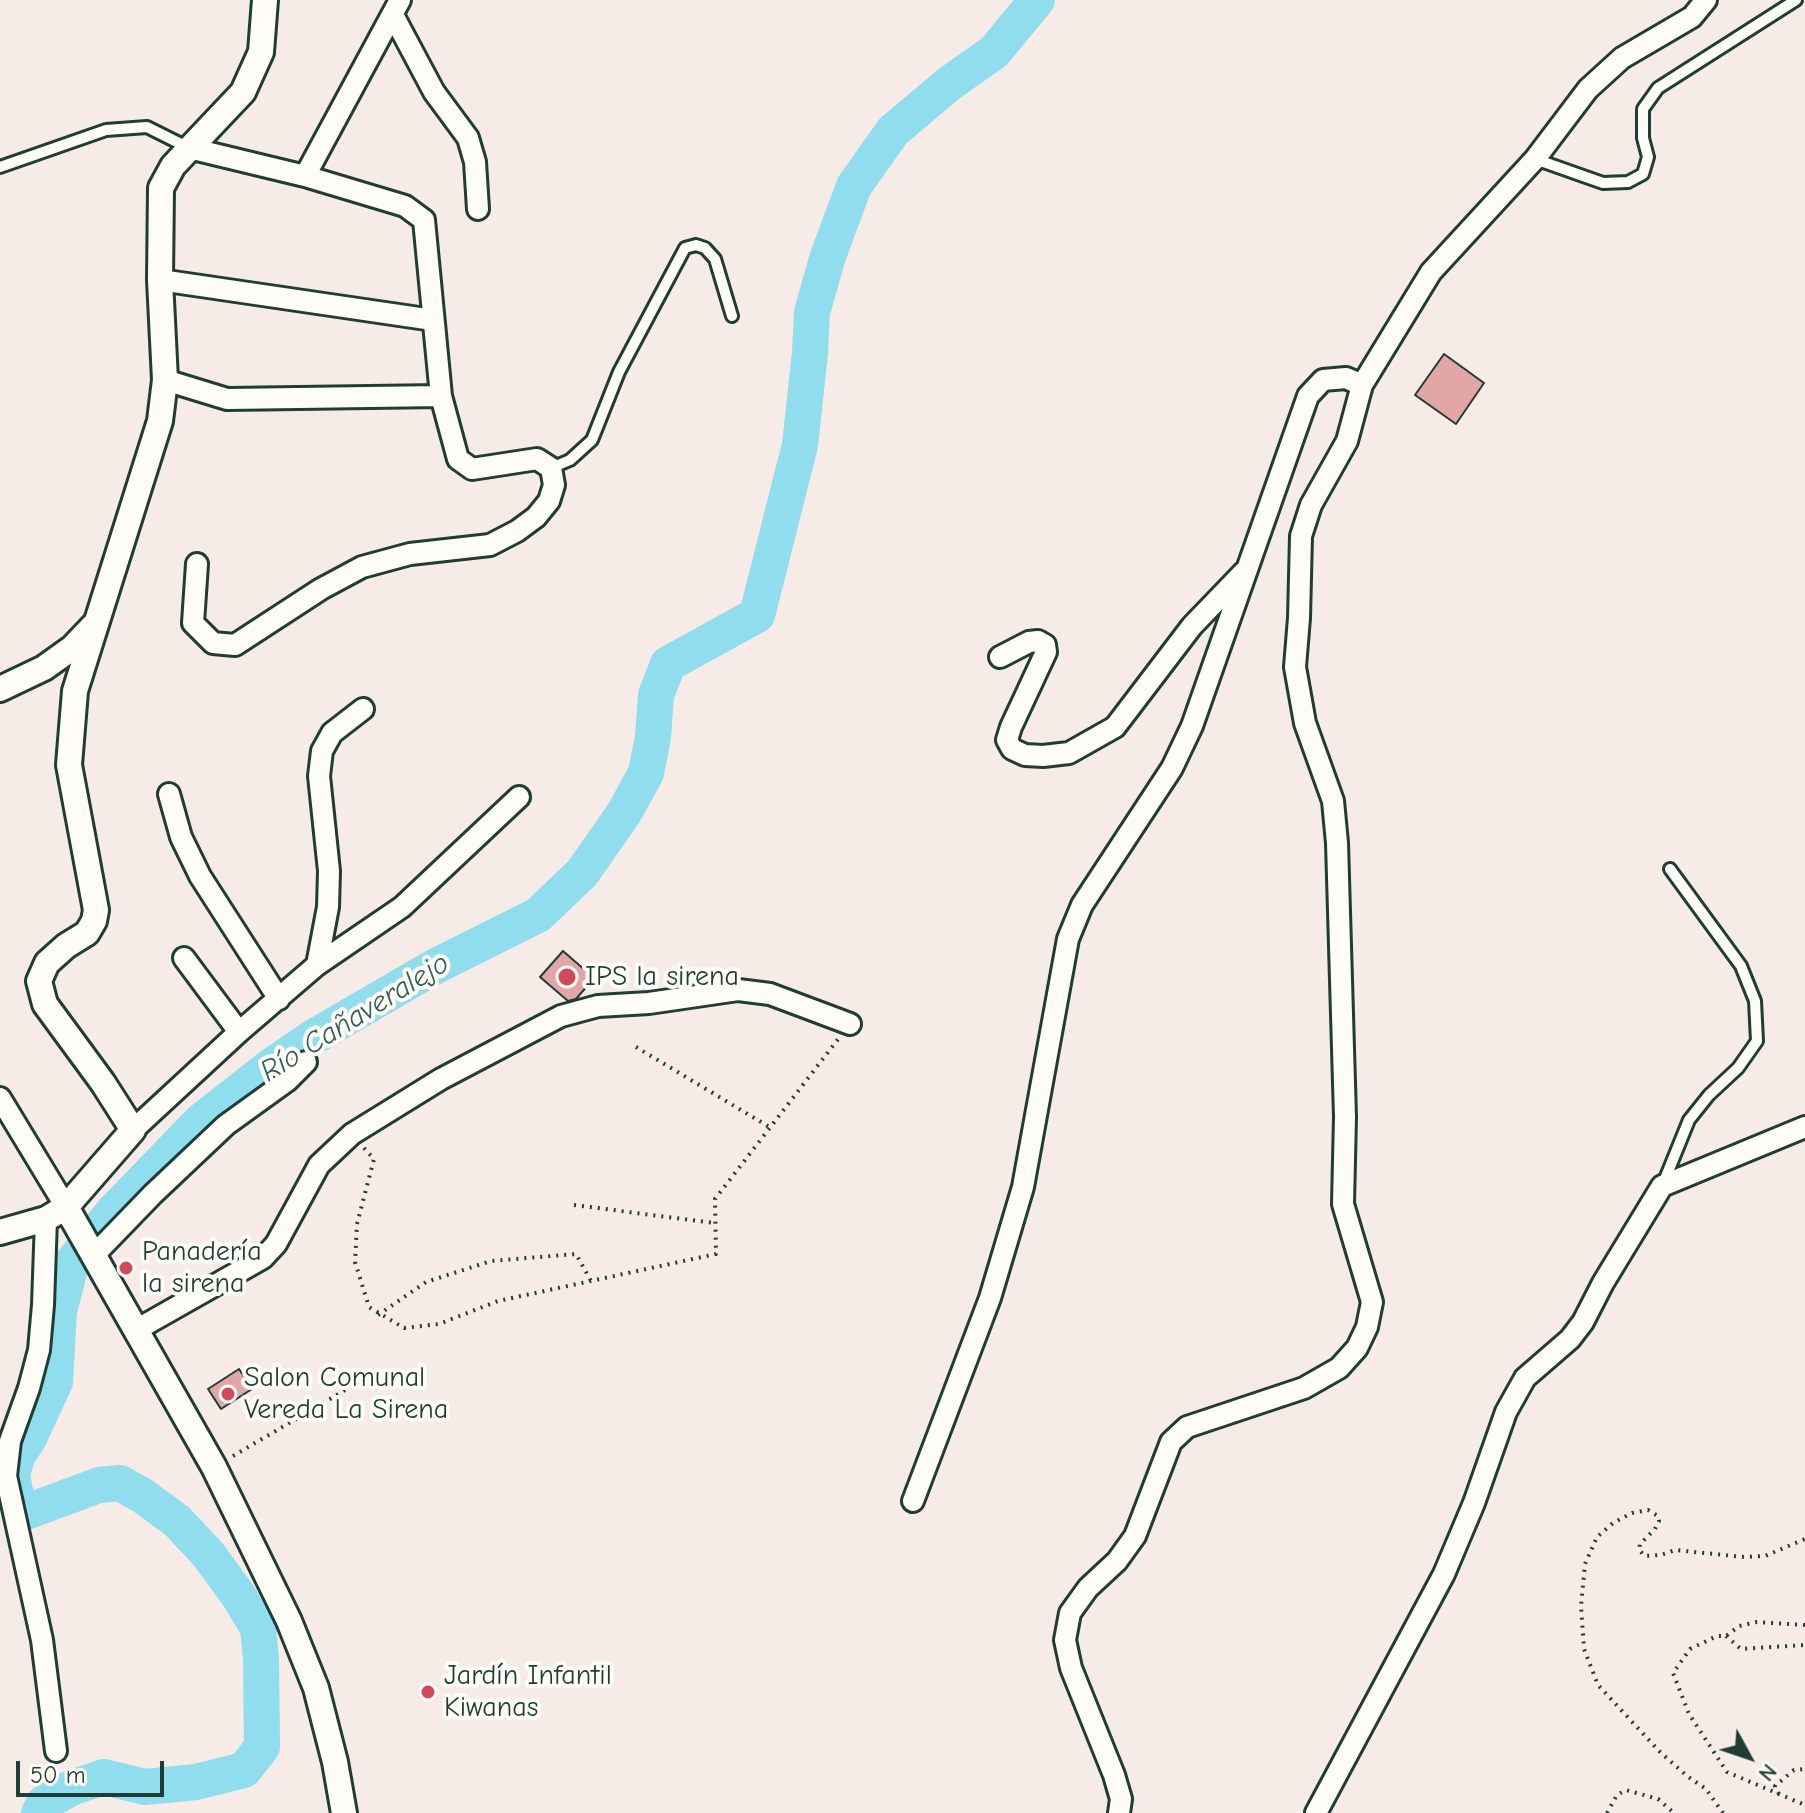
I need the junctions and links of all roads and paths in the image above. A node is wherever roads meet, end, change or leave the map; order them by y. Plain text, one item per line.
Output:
1 (265, 0) edge
2 (1706, 0) edge
3 (1796, 0) edge
4 (397, 8) edge
5 (189, 148) junction
6 (1535, 159) junction
7 (0, 167) edge
8 (305, 176) junction
9 (478, 209) dead end
10 (160, 280) junction
11 (732, 316) dead end
12 (433, 320) junction
13 (165, 380) junction
14 (1362, 385) junction
15 (441, 396) junction
16 (551, 468) junction
17 (197, 564) dead end
18 (1247, 569) junction
19 (96, 622) junction
20 (1000, 657) dead end
21 (0, 689) edge
22 (363, 709) dead end
23 (169, 794) dead end
24 (519, 797) dead end
25 (1670, 869) dead end
26 (184, 958) dead end
27 (317, 965) junction
28 (279, 999) junction
29 (850, 1024) joint
30 (239, 1032) junction
31 (636, 1047) dead end
32 (306, 1062) dead end
33 (0, 1098) edge
34 (1805, 1127) edge
35 (771, 1128) junction
36 (133, 1130) junction
37 (374, 1159) dead end
38 (1662, 1186) junction
39 (574, 1205) dead end
40 (62, 1216) junction
41 (715, 1223) junction
42 (0, 1232) edge
43 (97, 1260) junction
44 (592, 1282) junction
45 (378, 1315) junction
46 (136, 1330) junction
47 (369, 1376) dead end
48 (214, 1467) junction
49 (913, 1501) dead end
50 (1805, 1539) edge
51 (1805, 1625) edge
52 (1726, 1636) junction
53 (1805, 1645) edge
54 (56, 1751) dead end
55 (1805, 1769) edge
56 (1780, 1796) junction
57 (1805, 1805) edge
58 (344, 1813) edge
59 (1119, 1813) edge
60 (1316, 1813) edge
61 (1607, 1813) edge
62 (1674, 1813) edge
63 (1723, 1813) edge

1 - 5 street
2 - 6 street
3 - 6 lane
4 - 8 street
4 - 9 street
5 - 7 lane
5 - 8 street
5 - 10 street
6 - 14 street
8 - 12 street
10 - 12 street
10 - 13 street
11 - 16 lane
12 - 15 street
13 - 15 street
13 - 19 street
14 - 18 street
14 - 59 street
15 - 16 street
16 - 17 street
18 - 20 street
18 - 49 street
19 - 21 street
19 - 36 street
22 - 27 street
23 - 28 street
24 - 27 street
25 - 38 lane
26 - 30 street
27 - 28 street
28 - 30 street
29 - 35 path
29 - 46 street
30 - 36 street
31 - 35 path
32 - 43 street
33 - 40 street
34 - 38 street
35 - 41 path
36 - 40 street
37 - 45 path
38 - 60 street
39 - 41 path
40 - 42 street
40 - 43 street
40 - 54 street
41 - 44 path
43 - 46 street
44 - 45 path
44 - 45 path
46 - 48 street
47 - 48 path
48 - 58 street
50 - 63 path
51 - 52 path
52 - 53 path
52 - 56 path
55 - 56 path
56 - 57 path
61 - 62 path

